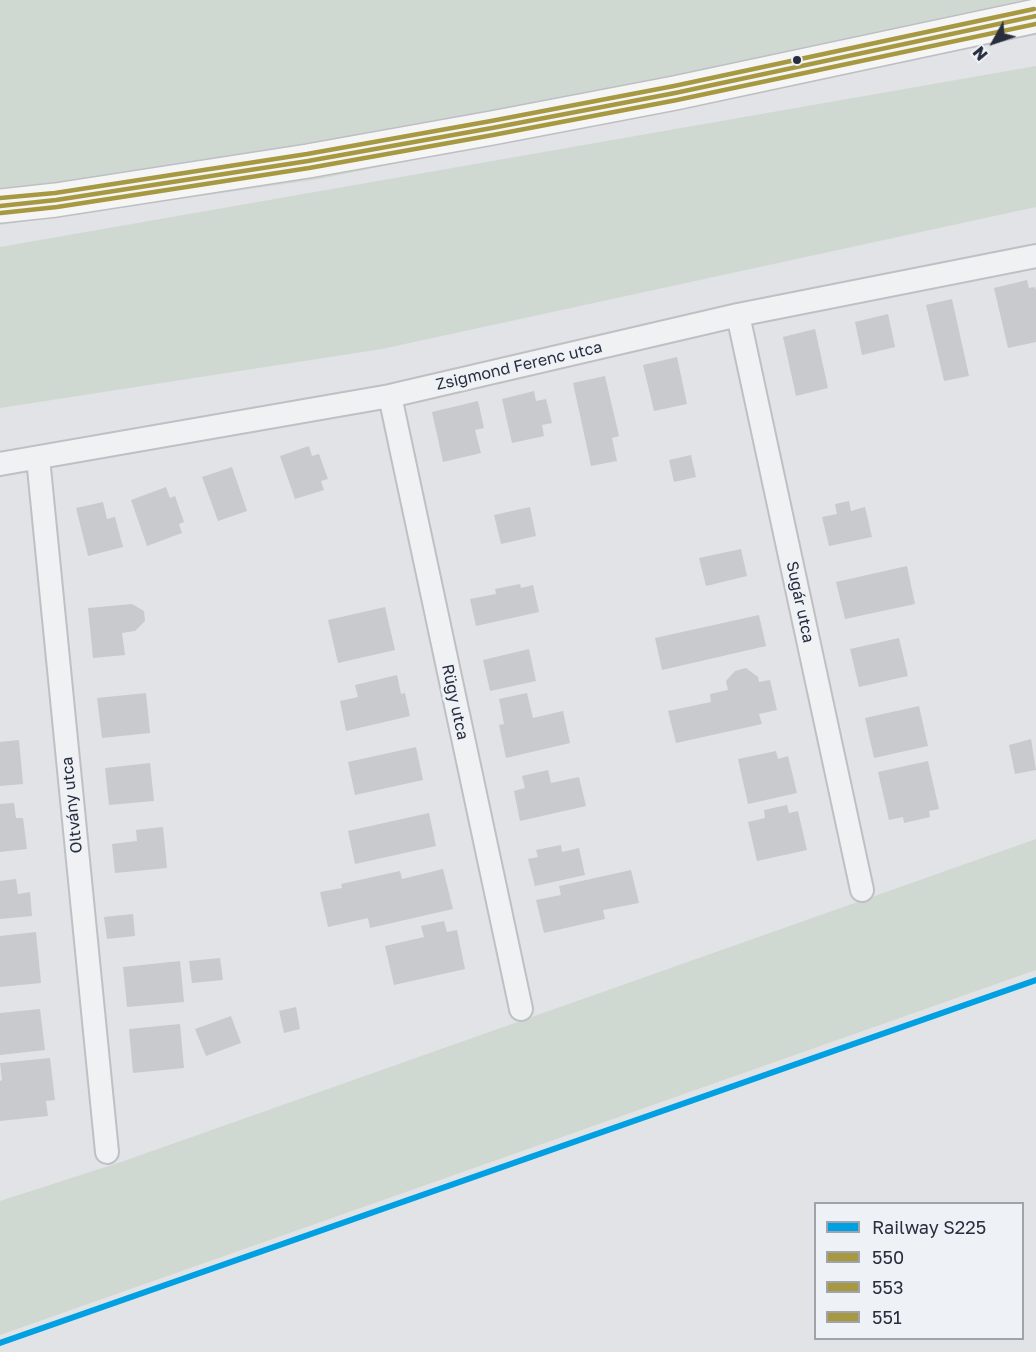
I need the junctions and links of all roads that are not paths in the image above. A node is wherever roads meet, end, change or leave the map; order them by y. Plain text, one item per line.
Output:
1 (1036, 16) edge
2 (0, 206) edge
3 (1036, 256) edge
4 (738, 315) junction
5 (390, 396) junction
6 (38, 458) junction
7 (0, 464) edge
8 (862, 890) dead end
9 (521, 1009) dead end
10 (106, 1152) dead end

1 - 2 main road
3 - 4 street, Zsigmond Ferenc utca
4 - 5 street, Zsigmond Ferenc utca
4 - 8 street, Sugár utca
5 - 6 street, Zsigmond Ferenc utca
5 - 9 street, Rügy utca
6 - 7 street, Zsigmond Ferenc utca
6 - 10 street, Oltvány utca

